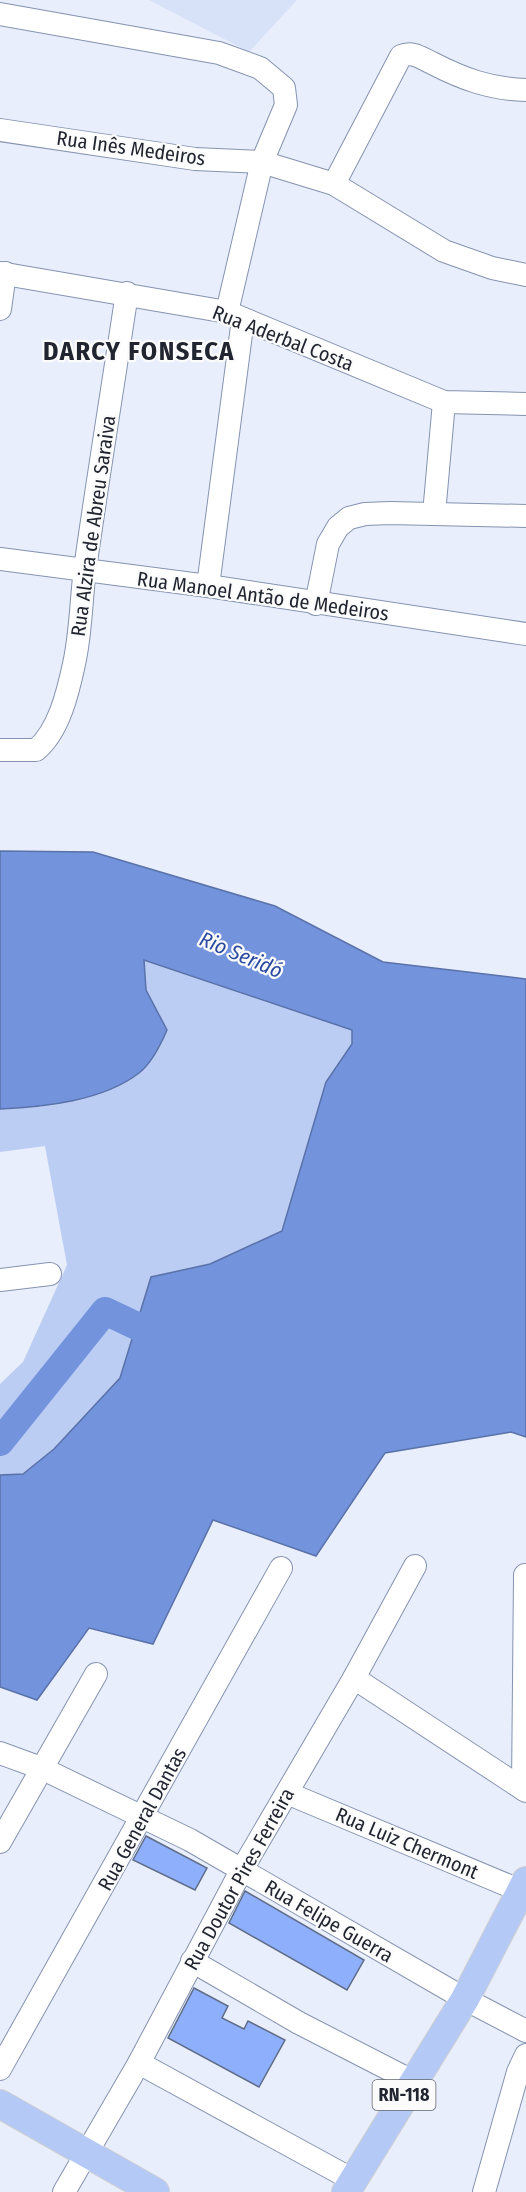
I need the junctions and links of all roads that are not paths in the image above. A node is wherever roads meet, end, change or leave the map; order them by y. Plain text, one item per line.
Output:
1 (0, 14) edge
2 (526, 90) edge
3 (0, 129) edge
4 (262, 162) junction
5 (334, 184) junction
6 (3, 273) edge
7 (526, 275) edge
8 (127, 293) junction
9 (0, 309) edge
10 (235, 315) junction
11 (444, 402) junction
12 (526, 404) edge
13 (434, 514) junction
14 (526, 516) edge
15 (0, 559) edge
16 (85, 570) junction
17 (208, 586) junction
18 (316, 603) junction
19 (526, 634) edge
20 (0, 750) edge
21 (50, 1274) dead end
22 (0, 1280) edge
23 (415, 1566) dead end
24 (281, 1568) dead end
25 (525, 1575) edge
26 (96, 1674) dead end
27 (354, 1678) junction
28 (0, 1753) edge
29 (41, 1768) junction
30 (524, 1790) edge
31 (287, 1793) junction
32 (144, 1816) junction
33 (0, 1842) edge
34 (241, 1871) junction
35 (525, 1889) edge
36 (192, 1961) junction
37 (465, 1999) junction
38 (526, 2031) edge
39 (526, 2055) edge
40 (139, 2063) junction
41 (0, 2070) edge
42 (412, 2081) junction
43 (0, 2104) edge
44 (86, 2154) junction
45 (350, 2186) edge
46 (64, 2192) edge
47 (155, 2192) edge
48 (483, 2192) edge

1 - 4 street
2 - 5 street
3 - 4 street, Rua Inês Medeiros
4 - 5 street, Rua Inês Medeiros
4 - 10 street
5 - 7 street, Rua Inês Medeiros
6 - 8 street, Rua Aderbal Costa
6 - 9 street
8 - 10 street, Rua Aderbal Costa
8 - 16 street, Rua Alzira de Abreu Saraiva
10 - 11 street, Rua Aderbal Costa
10 - 17 street
11 - 12 street, Rua Aderbal Costa
11 - 13 street
13 - 14 street
13 - 18 street
15 - 16 street, Rua Manoel Antão de Medeiros
16 - 17 street, Rua Manoel Antão de Medeiros
16 - 20 street, Rua Alzira de Abreu Saraiva
17 - 18 street, Rua Manoel Antão de Medeiros
18 - 19 street, Rua Manoel Antão de Medeiros
21 - 22 street
23 - 27 street, Rua Doutor Pires Ferreira
24 - 32 street, Rua General Dantas
25 - 30 street
26 - 29 street
27 - 30 street
27 - 31 street, Rua Doutor Pires Ferreira
28 - 29 street, Rua Felipe Guerra
29 - 32 street, Rua Felipe Guerra
29 - 33 street
31 - 34 street, Rua Doutor Pires Ferreira
31 - 35 street, Rua Luiz Chermont
32 - 34 street, Rua Felipe Guerra
32 - 41 street, Rua General Dantas
34 - 36 street, Rua Doutor Pires Ferreira
34 - 37 street, Rua Felipe Guerra
35 - 37 main road, RN-118
36 - 40 street, Rua Doutor Pires Ferreira
36 - 42 street
37 - 38 street, Rua Felipe Guerra
37 - 42 main road, RN-118
39 - 48 street
40 - 44 street, Rua Doutor Pires Ferreira
40 - 45 street
42 - 45 main road, RN-118
43 - 44 main road
44 - 46 street, Rua Doutor Pires Ferreira
44 - 47 main road

